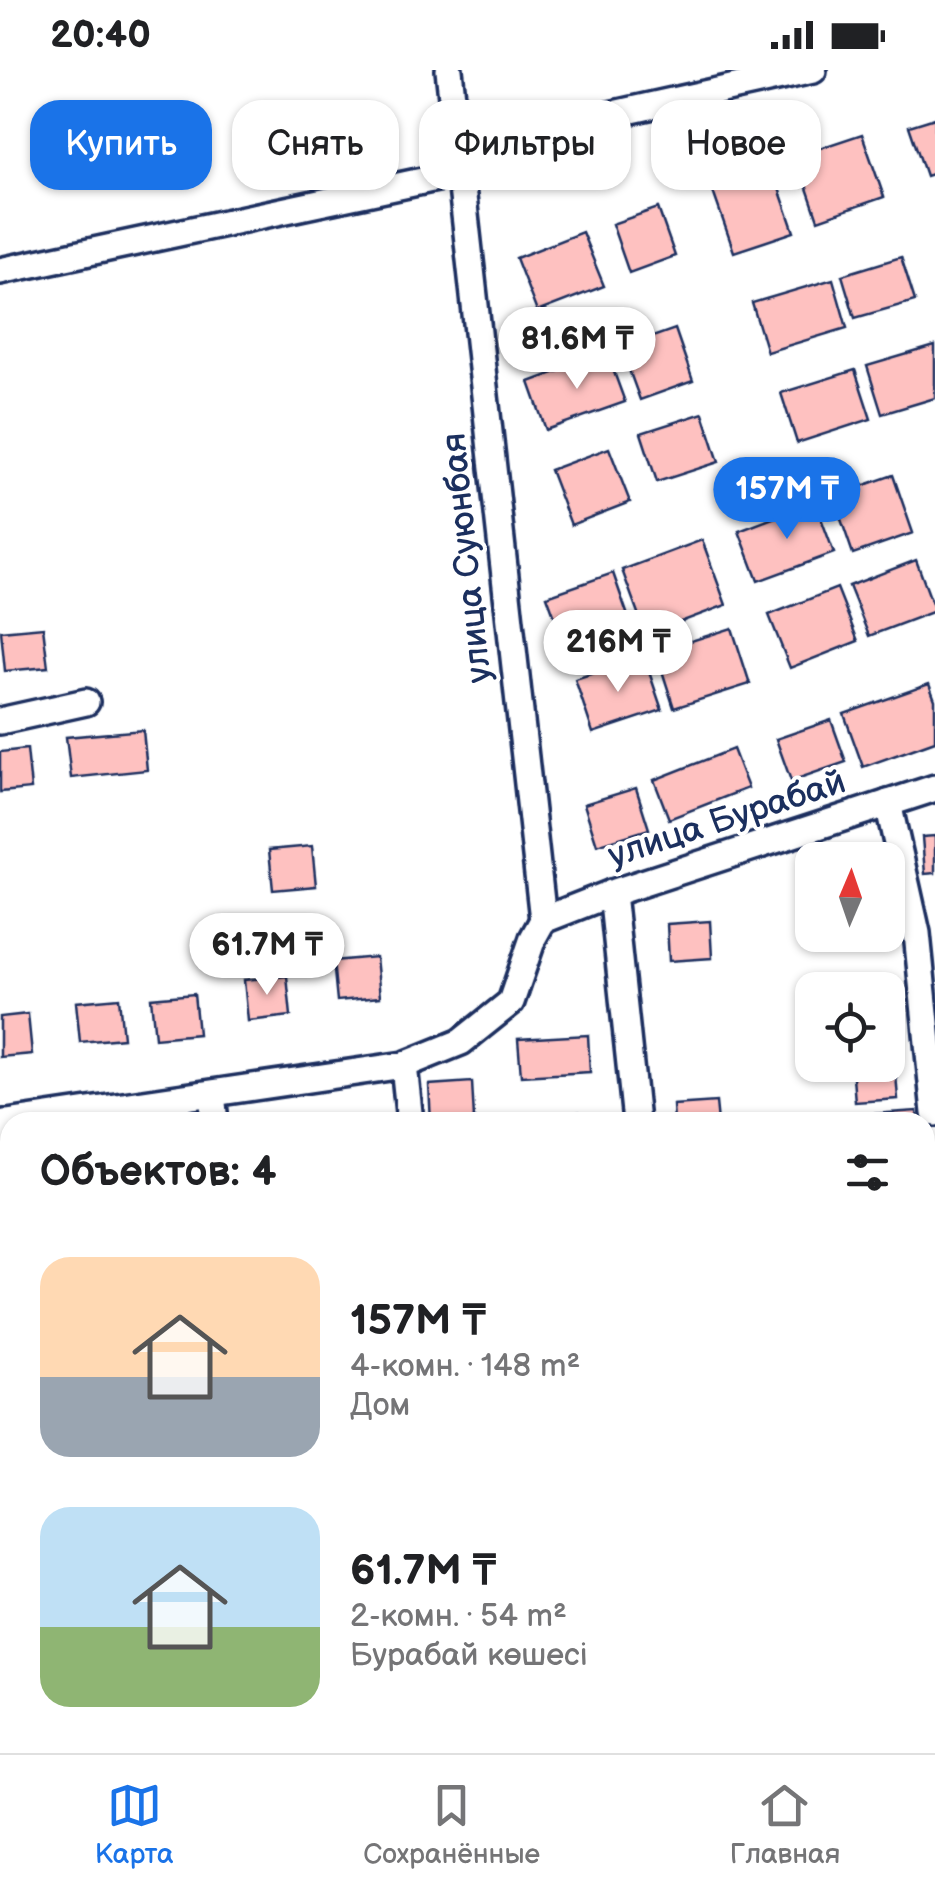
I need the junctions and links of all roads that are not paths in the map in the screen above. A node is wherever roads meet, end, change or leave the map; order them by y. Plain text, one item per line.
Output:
1 (450, 70) edge
2 (813, 70) edge
3 (453, 100) edge
4 (631, 110) edge
5 (419, 182) edge
6 (462, 190) edge
7 (0, 272) edge
8 (86, 702) dead end
9 (0, 720) edge
10 (935, 788) edge
11 (888, 804) junction
12 (612, 894) junction
13 (542, 920) junction
14 (404, 1065) junction
15 (212, 1094) junction
16 (82, 1112) edge
17 (214, 1112) edge
18 (409, 1112) edge
19 (635, 1112) edge
20 (935, 1112) edge

1 - 3 street, улица Суюнбая
2 - 4 street
5 - 7 street
6 - 13 street, улица Суюнбая
8 - 9 street
10 - 11 street, улица Бурабай
11 - 12 street, улица Бурабай
11 - 20 street
12 - 13 street, улица Бурабай
12 - 19 street
13 - 14 street
14 - 15 street
14 - 18 street
15 - 16 street
15 - 17 street

